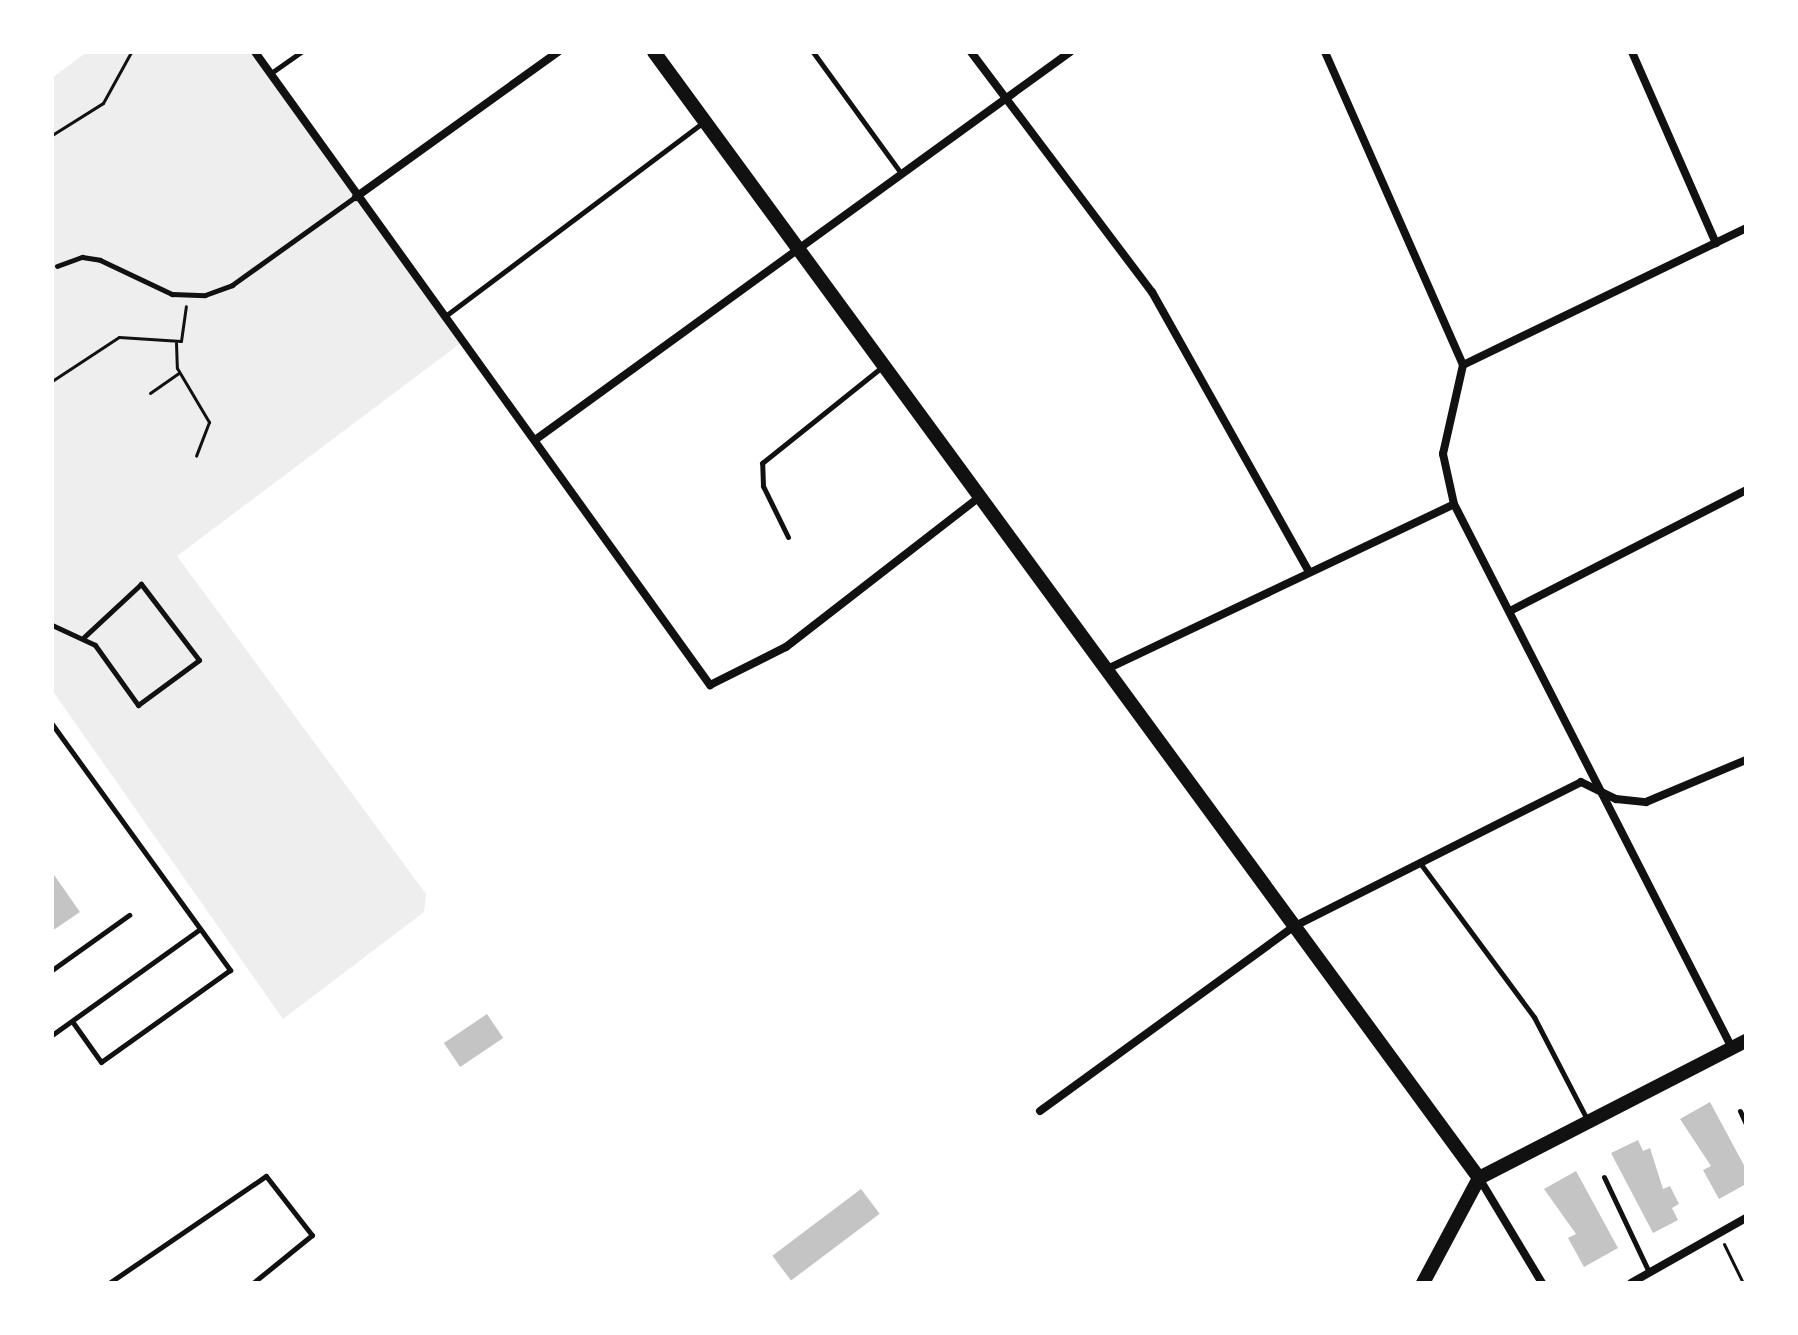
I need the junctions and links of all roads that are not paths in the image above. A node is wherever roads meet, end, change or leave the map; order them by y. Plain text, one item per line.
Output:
1 (255, 52) edge
2 (301, 52) edge
3 (558, 52) edge
4 (654, 52) edge
5 (813, 52) edge
6 (971, 52) edge
7 (1070, 52) edge
8 (1325, 52) edge
9 (1632, 52) edge
10 (270, 73) junction
11 (1005, 97) junction
12 (705, 121) junction
13 (901, 173) junction
14 (356, 197) junction
15 (1746, 228) edge
16 (1716, 243) junction
17 (797, 249) junction
18 (57, 266) dead end
19 (444, 317) junction
20 (1463, 365) junction
21 (883, 367) junction
22 (535, 440) junction
23 (1746, 490) edge
24 (978, 498) junction
25 (1454, 504) junction
26 (788, 537) dead end
27 (1309, 572) junction
28 (1510, 611) junction
29 (52, 625) edge
30 (84, 637) junction
31 (1104, 670) junction
32 (52, 724) edge
33 (1746, 760) edge
34 (1600, 790) junction
35 (1420, 863) junction
36 (129, 915) dead end
37 (1295, 926) junction
38 (200, 929) junction
39 (52, 970) edge
40 (72, 1021) junction
41 (52, 1035) edge
42 (1746, 1041) edge
43 (1732, 1048) junction
44 (1040, 1111) dead end
45 (1740, 1111) dead end
46 (1588, 1121) junction
47 (1746, 1124) edge
48 (1604, 1177) dead end
49 (1479, 1178) junction
50 (1746, 1218) edge
51 (1647, 1277) edge
52 (109, 1283) edge
53 (253, 1283) edge
54 (1423, 1283) edge
55 (1542, 1283) edge
56 (1631, 1283) edge

1 - 10 street
2 - 10 lane
3 - 14 street
4 - 12 street
5 - 13 lane
6 - 11 street
7 - 11 street
8 - 20 street
9 - 16 street
10 - 14 street
11 - 13 street
11 - 27 street
12 - 17 street
12 - 19 lane
13 - 17 street
14 - 18 lane
14 - 19 street
15 - 16 street
16 - 20 street
17 - 21 street
17 - 22 street
19 - 22 street
20 - 25 street
21 - 24 street
21 - 26 lane
22 - 24 street
23 - 28 street
24 - 31 street
25 - 27 street
25 - 28 street
27 - 31 street
28 - 34 street
29 - 30 lane
30 - 30 lane
31 - 37 street
32 - 38 lane
33 - 34 street
34 - 35 street
34 - 43 street
35 - 37 street
35 - 46 lane
36 - 39 lane
37 - 44 street
37 - 49 street
38 - 40 lane
38 - 40 lane
40 - 41 lane
42 - 43 street
43 - 46 street
45 - 47 lane
46 - 49 street
48 - 51 lane
49 - 54 street
49 - 55 street
50 - 51 street
51 - 56 street
52 - 53 lane

